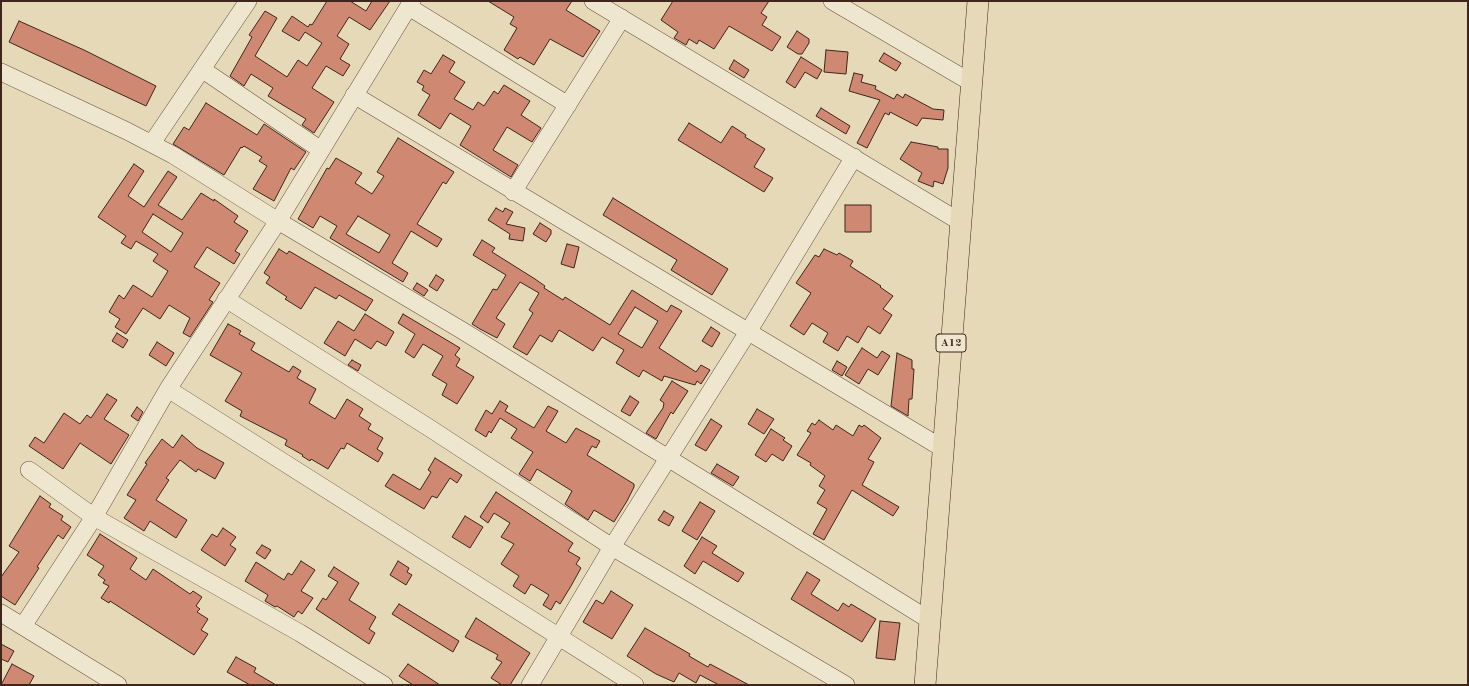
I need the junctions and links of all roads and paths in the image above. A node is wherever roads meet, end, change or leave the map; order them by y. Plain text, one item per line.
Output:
1 (248, 1) edge
2 (832, 1) edge
3 (978, 1) edge
4 (603, 3) edge
5 (411, 4) edge
6 (622, 18) junction
7 (203, 70) junction
8 (1, 72) edge
9 (972, 83) junction
10 (354, 96) junction
11 (568, 105) junction
12 (152, 143) junction
13 (321, 150) junction
14 (854, 158) junction
15 (513, 192) junction
16 (278, 221) junction
17 (962, 223) junction
18 (226, 299) junction
19 (748, 332) junction
20 (168, 390) junction
21 (942, 448) junction
22 (667, 458) junction
23 (29, 470) dead end
24 (94, 517) junction
25 (612, 547) junction
26 (1, 613) edge
27 (931, 622) junction
28 (23, 626) junction
29 (558, 638) junction
30 (118, 685) edge
31 (384, 685) edge
32 (530, 685) edge
33 (635, 685) edge
34 (846, 685) edge
35 (925, 685) edge

1 - 7 street
2 - 9 street
3 - 9 main road, A12
4 - 6 street
5 - 10 street
5 - 11 street
6 - 11 street
6 - 14 street
7 - 12 street
7 - 13 street
8 - 12 street
9 - 17 main road, A12
10 - 13 street
10 - 15 street
11 - 15 street
12 - 16 street
13 - 16 street
14 - 17 street
14 - 19 street
15 - 19 street
16 - 18 street
16 - 22 street
17 - 21 main road, A12
18 - 20 street
18 - 25 street
19 - 21 street
19 - 22 street
20 - 24 street
20 - 29 street
21 - 27 main road, A12
22 - 25 street
22 - 27 street
23 - 24 street
24 - 28 street
24 - 31 street
25 - 29 street
25 - 34 street
26 - 28 street
27 - 35 main road, A12
28 - 30 street
29 - 32 street
29 - 33 street

